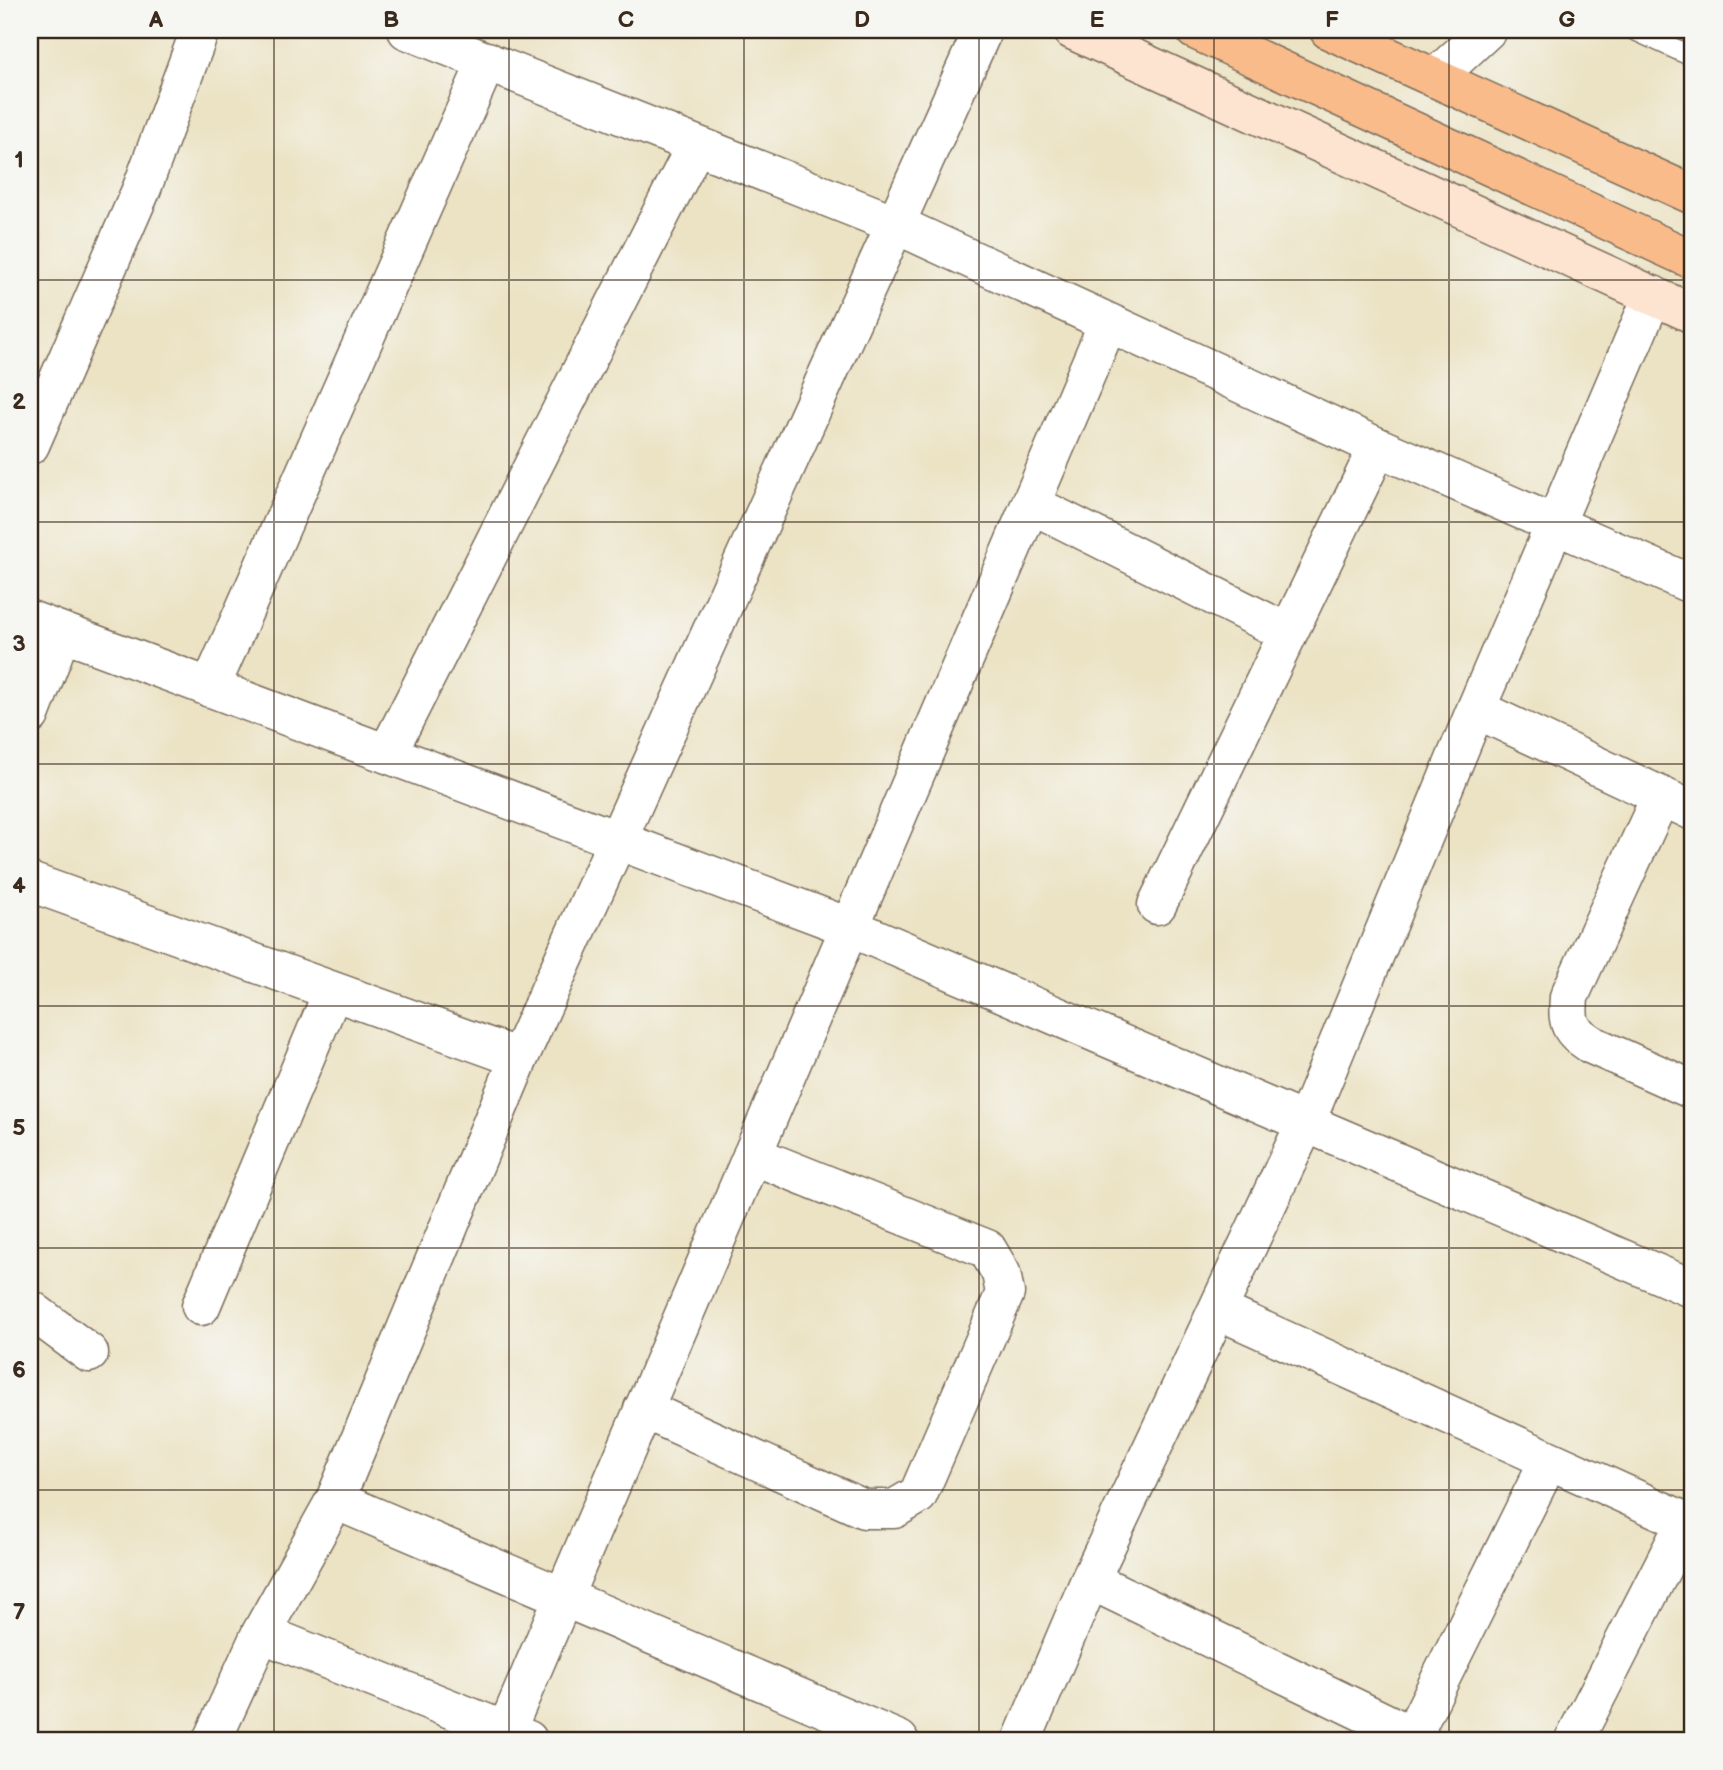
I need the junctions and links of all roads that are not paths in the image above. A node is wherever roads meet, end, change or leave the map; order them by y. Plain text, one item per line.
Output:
1 (200, 30) edge
2 (407, 30) edge
3 (983, 30) edge
4 (1072, 30) edge
5 (1195, 30) edge
6 (1329, 30) edge
7 (1487, 30) edge
8 (1634, 30) edge
9 (1693, 57) edge
10 (487, 61) junction
11 (1435, 78) junction
12 (696, 145) junction
13 (1693, 195) edge
14 (895, 224) junction
15 (1693, 260) edge
16 (1653, 295) junction
17 (1693, 314) edge
18 (1108, 323) junction
19 (30, 445) edge
20 (1378, 447) junction
21 (1031, 505) junction
22 (1556, 523) junction
23 (1693, 585) edge
24 (46, 626) edge
25 (1288, 633) junction
26 (210, 688) junction
27 (1476, 709) junction
28 (30, 715) edge
29 (387, 754) junction
30 (1677, 803) edge
31 (617, 840) junction
32 (30, 882) edge
33 (1157, 905) dead end
34 (849, 927) junction
35 (333, 991) junction
36 (519, 1058) junction
37 (1693, 1090) edge
38 (1305, 1124) junction
39 (752, 1155) junction
40 (1693, 1289) edge
41 (201, 1306) dead end
42 (30, 1309) edge
43 (1218, 1310) junction
44 (89, 1353) dead end
45 (643, 1409) junction
46 (1549, 1460) junction
47 (335, 1500) junction
48 (1690, 1523) edge
49 (1090, 1580) junction
50 (563, 1597) junction
51 (261, 1633) junction
52 (517, 1736) edge
53 (1417, 1738) edge
54 (212, 1740) edge
55 (899, 1740) edge
56 (1022, 1740) edge
57 (1574, 1740) edge

1 - 19 street
2 - 10 street
3 - 14 street
4 - 16 street
5 - 15 main road
6 - 11 main road
7 - 11 street
8 - 9 lane
10 - 12 street
10 - 26 street
11 - 13 main road
12 - 14 street
12 - 29 street
14 - 18 street
14 - 31 street
16 - 17 street
16 - 22 street
18 - 20 street
18 - 21 street
20 - 22 street
20 - 25 street
21 - 25 street
21 - 34 street
22 - 23 street
22 - 27 street
24 - 26 street
24 - 28 street
25 - 33 street
26 - 29 street
27 - 30 street
27 - 38 street
29 - 31 street
30 - 37 street
31 - 34 street
31 - 36 street
32 - 35 street
34 - 38 street
34 - 39 street
35 - 36 street
35 - 41 street
36 - 47 street
38 - 40 street
38 - 43 street
39 - 45 street
39 - 45 street
42 - 44 street
43 - 46 street
43 - 49 street
45 - 50 street
46 - 48 street
46 - 53 street
47 - 50 street
47 - 51 street
48 - 57 street
49 - 53 street
49 - 56 street
50 - 52 street
50 - 55 street
51 - 52 street
51 - 54 street

